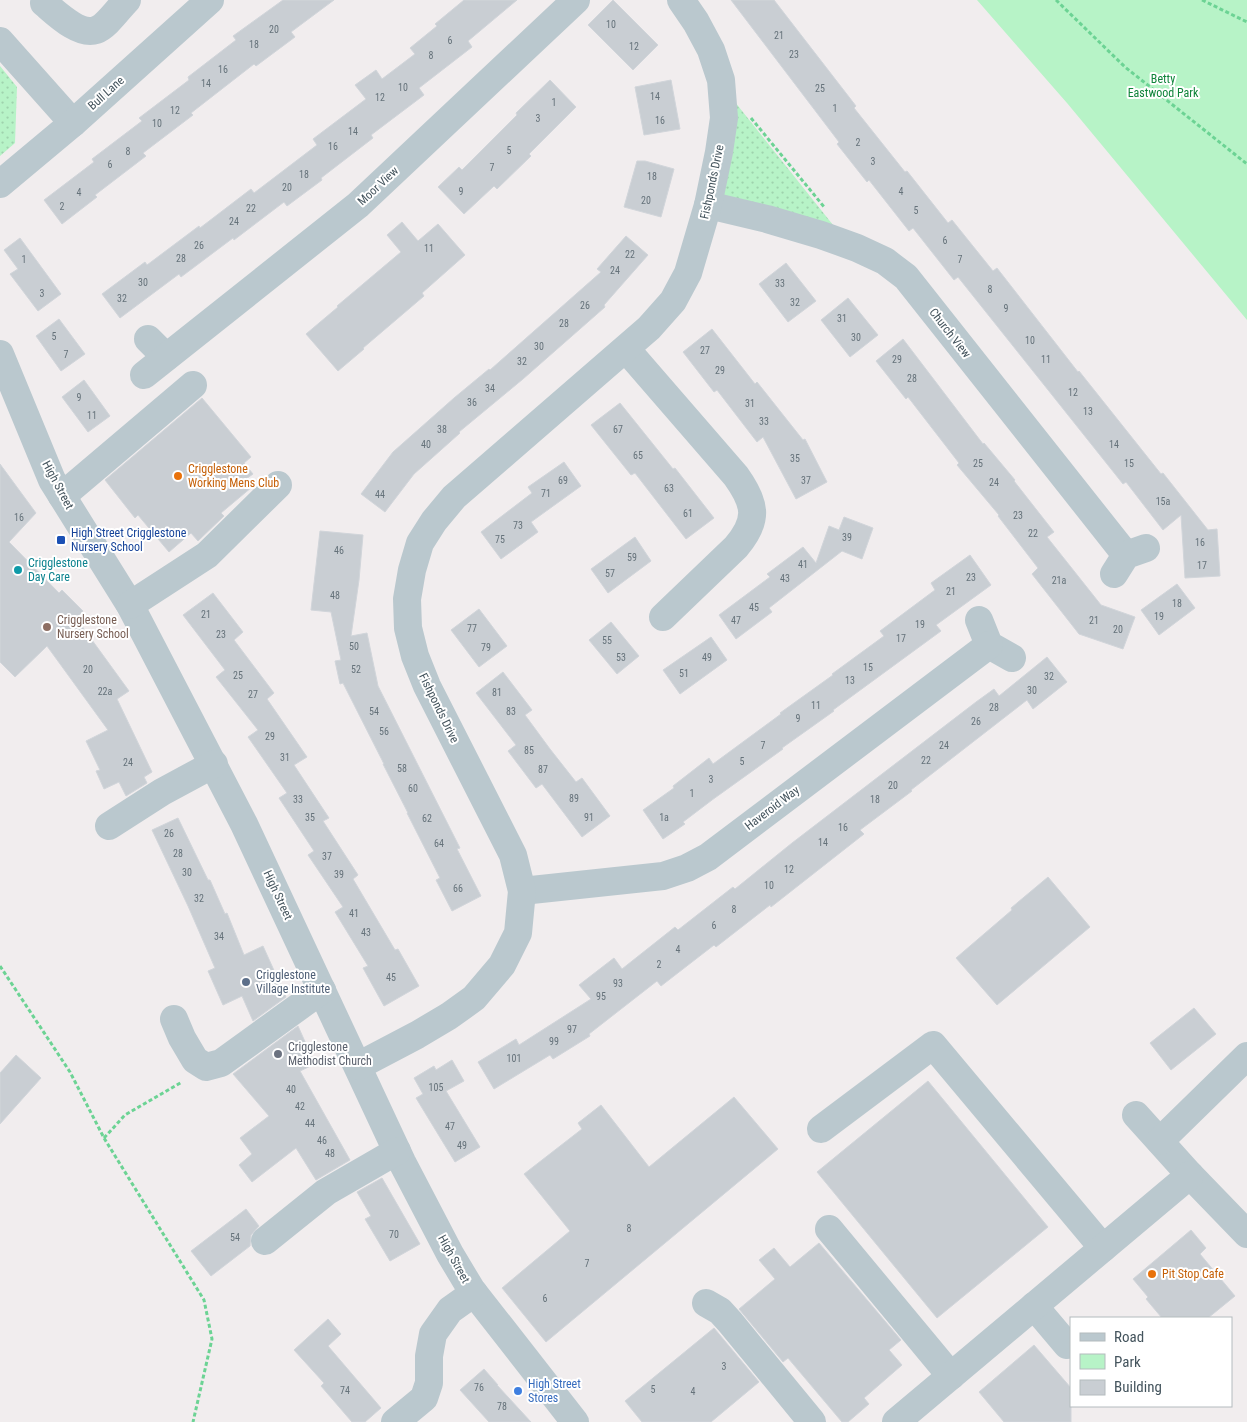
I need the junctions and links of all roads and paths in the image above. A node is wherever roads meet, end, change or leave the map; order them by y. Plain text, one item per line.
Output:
1 (127, 0) edge
2 (210, 0) edge
3 (576, 0) edge
4 (681, 0) edge
5 (1056, 0) edge
6 (1202, 0) edge
7 (44, 3) dead end
8 (1247, 22) edge
9 (0, 41) edge
10 (721, 80) junction
11 (73, 123) junction
12 (1247, 164) edge
13 (0, 184) edge
14 (708, 205) junction
15 (826, 210) dead end
16 (626, 349) junction
17 (0, 354) edge
18 (144, 375) dead end
19 (193, 385) dead end
20 (278, 485) dead end
21 (62, 496) junction
22 (1129, 559) dead end
23 (130, 605) junction
24 (660, 620) dead end
25 (979, 620) dead end
26 (214, 764) junction
27 (109, 826) dead end
28 (522, 891) junction
29 (0, 966) edge
30 (322, 990) junction
31 (174, 1019) dead end
32 (1247, 1056) edge
33 (358, 1066) junction
34 (206, 1067) junction
35 (1136, 1115) dead end
36 (821, 1129) dead end
37 (104, 1138) junction
38 (1160, 1141) junction
39 (397, 1151) junction
40 (1190, 1175) junction
41 (829, 1229) dead end
42 (1247, 1234) edge
43 (265, 1241) dead end
44 (1103, 1248) junction
45 (474, 1293) junction
46 (706, 1303) dead end
47 (1034, 1306) junction
48 (1067, 1344) dead end
49 (951, 1376) junction
50 (924, 1413) edge
51 (193, 1422) edge
52 (395, 1422) edge
53 (575, 1422) edge
54 (812, 1422) edge
55 (896, 1422) edge

1 - 7 street
2 - 11 street, Bull Lane
3 - 18 street, Moor View
4 - 10 street, Fishponds Drive
5 - 12 path
6 - 8 path
9 - 11 street
10 - 14 street, Fishponds Drive
10 - 15 path
11 - 13 street, Bull Lane
14 - 16 street, Fishponds Drive
14 - 22 street, Church View
16 - 24 street
16 - 28 street, Fishponds Drive
17 - 21 street, High Street
19 - 21 street
20 - 23 street
21 - 23 street, High Street
23 - 26 street, High Street
25 - 28 street, Haveroid Way
26 - 27 street
26 - 30 street, High Street
28 - 33 street, Fishponds Drive
29 - 37 path
30 - 33 street, High Street
30 - 34 street
31 - 34 street
32 - 38 street
33 - 39 street, High Street
34 - 37 path
35 - 38 street
36 - 44 street
37 - 51 path
38 - 40 street
39 - 43 street
39 - 45 street, High Street
40 - 42 street
40 - 44 street
41 - 49 street
44 - 47 street
45 - 52 street
45 - 53 street, High Street
46 - 54 street
47 - 48 street
47 - 49 street
49 - 50 street
50 - 55 street

